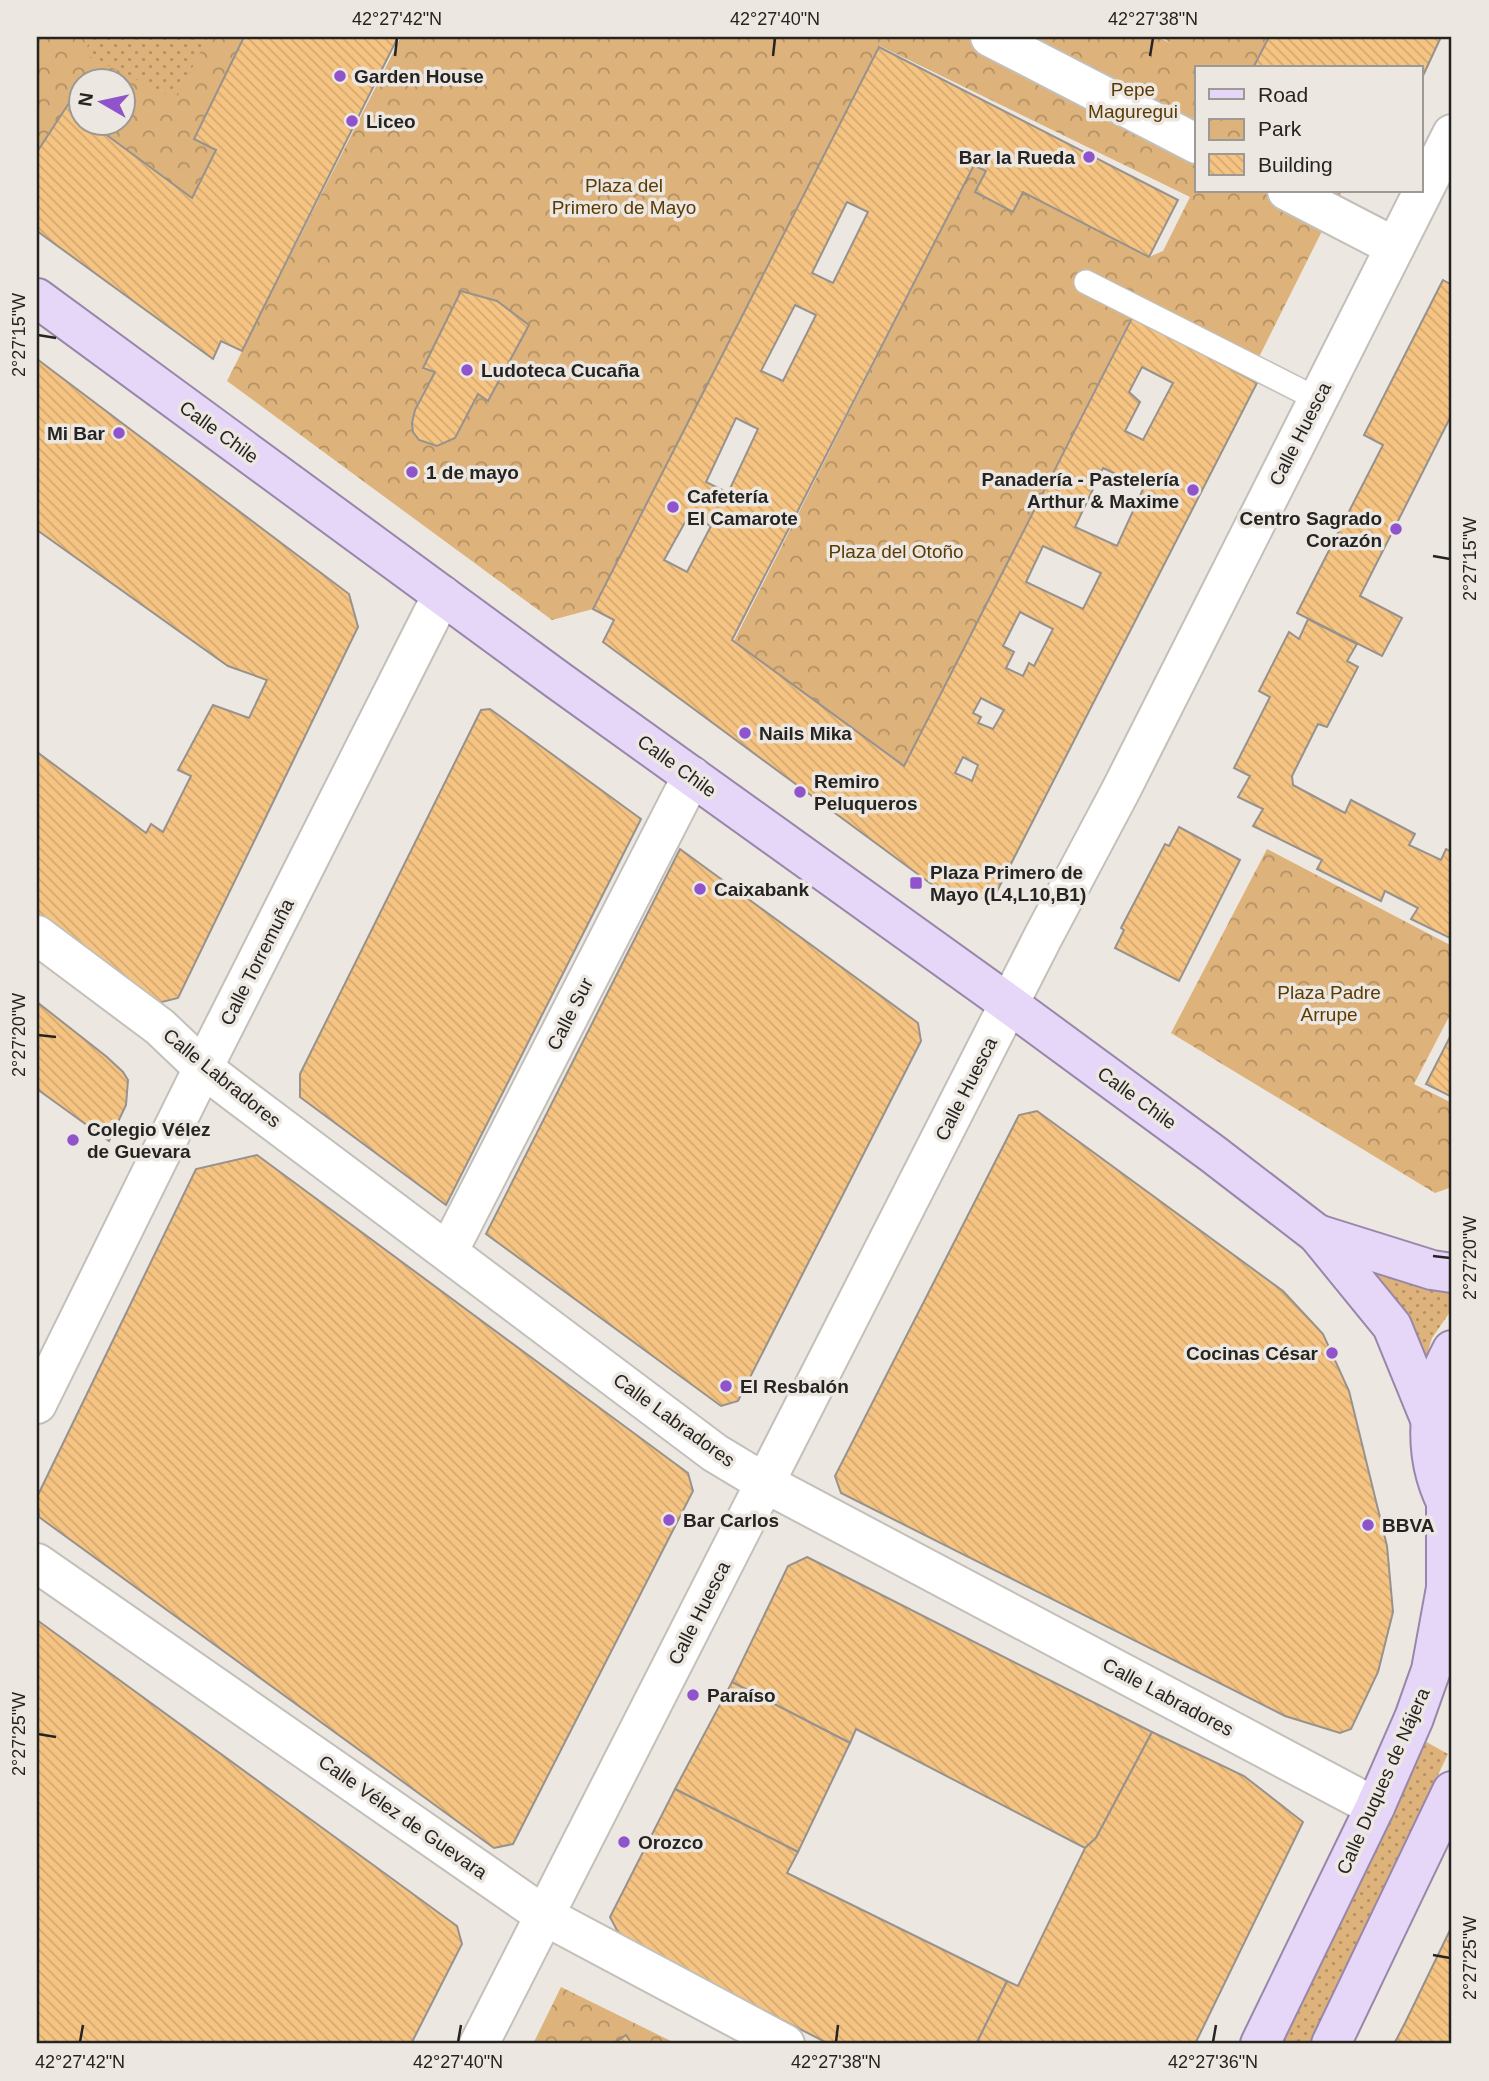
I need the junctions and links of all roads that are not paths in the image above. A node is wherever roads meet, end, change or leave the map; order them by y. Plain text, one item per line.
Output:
1 (990, 37) edge
2 (1452, 134) edge
3 (1195, 143) edge
4 (1289, 192) edge
5 (1395, 247) junction
6 (1086, 282) dead end
7 (37, 298) edge
8 (1317, 399) junction
9 (442, 595) junction
10 (692, 776) junction
11 (37, 935) edge
12 (1009, 1004) junction
13 (203, 1068) junction
14 (1317, 1234) junction
15 (448, 1252) junction
16 (1452, 1273) edge
17 (1452, 1350) edge
18 (37, 1404) edge
19 (1430, 1419) junction
20 (765, 1483) junction
21 (1449, 1507) edge
22 (37, 1563) edge
23 (1452, 1791) edge
24 (1375, 1807) junction
25 (545, 1916) junction
26 (479, 2044) edge
27 (785, 2044) edge
28 (1260, 2044) edge
29 (1331, 2044) edge

1 - 3 street
2 - 5 street, Calle Huesca
4 - 5 street
5 - 8 street, Calle Huesca
6 - 8 lane
7 - 9 main road, Calle Chile
8 - 12 street, Calle Huesca
9 - 10 main road, Calle Chile
9 - 13 street, Calle Torremuña
10 - 12 main road, Calle Chile
10 - 15 street, Calle Sur
11 - 13 street, Calle Labradores
12 - 14 main road, Calle Chile
12 - 20 street, Calle Huesca
13 - 15 street, Calle Labradores
13 - 18 street, Calle Torremuña
14 - 16 main road, Calle Chile
14 - 19 main road, Calle Chile
15 - 20 street, Calle Labradores
17 - 19 main road
19 - 21 main road, Calle Duques de Nájera
20 - 24 street, Calle Labradores
20 - 25 street, Calle Huesca
21 - 24 main road, Calle Duques de Nájera
22 - 25 street, Calle Vélez de Guevara
23 - 29 main road
24 - 28 main road, Calle Duques de Nájera
25 - 26 street, Calle Huesca
25 - 27 street, Calle Vélez de Guevara

